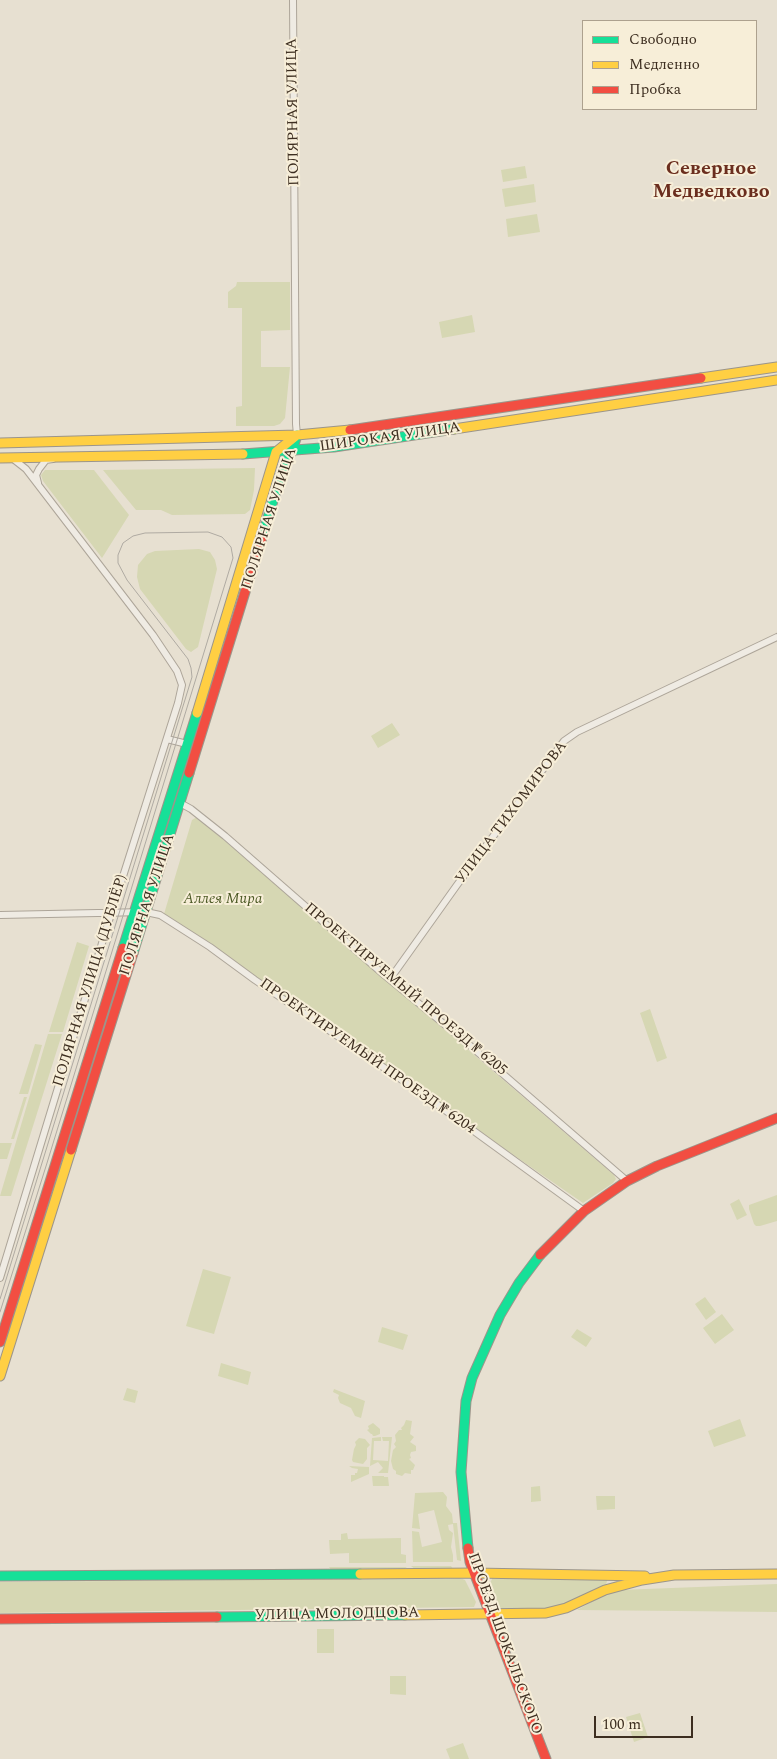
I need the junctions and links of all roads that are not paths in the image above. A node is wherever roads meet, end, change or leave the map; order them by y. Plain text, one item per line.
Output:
1 (293, 0) edge
2 (777, 367) edge
3 (777, 380) edge
4 (686, 382) junction
5 (647, 388) junction
6 (688, 394) junction
7 (649, 400) junction
8 (297, 435) junction
9 (0, 443) edge
10 (292, 451) junction
11 (276, 452) junction
12 (65, 457) junction
13 (0, 458) edge
14 (12, 458) junction
15 (38, 484) junction
16 (777, 637) edge
17 (167, 738) junction
18 (187, 744) junction
19 (180, 803) junction
20 (112, 912) junction
21 (146, 912) junction
22 (135, 913) junction
23 (0, 915) edge
24 (390, 979) junction
25 (777, 1118) edge
26 (627, 1181) junction
27 (584, 1211) junction
28 (0, 1278) edge
29 (0, 1342) edge
30 (0, 1376) edge
31 (474, 1572) junction
32 (777, 1574) edge
33 (604, 1575) junction
34 (0, 1576) edge
35 (667, 1576) junction
36 (605, 1590) junction
37 (490, 1613) junction
38 (0, 1619) edge
39 (546, 1759) edge

1 - 8 street, ПОЛЯРНАЯ УЛИЦА
2 - 4 main road, ШИРОКАЯ УЛИЦА
3 - 6 main road, ШИРОКАЯ УЛИЦА
4 - 5 main road, ШИРОКАЯ УЛИЦА
4 - 6 street
5 - 7 street
5 - 8 main road, ШИРОКАЯ УЛИЦА
6 - 7 main road, ШИРОКАЯ УЛИЦА
7 - 10 main road, ШИРОКАЯ УЛИЦА
8 - 9 main road, ШИРОКАЯ УЛИЦА
8 - 10 main road, ПОЛЯРНАЯ УЛИЦА
8 - 11 main road, ПОЛЯРНАЯ УЛИЦА
10 - 11 main road, ШИРОКАЯ УЛИЦА
10 - 19 main road, ПОЛЯРНАЯ УЛИЦА
11 - 12 main road, ШИРОКАЯ УЛИЦА
11 - 18 main road, ПОЛЯРНАЯ УЛИЦА
12 - 14 main road, ШИРОКАЯ УЛИЦА
12 - 15 street
13 - 14 main road, ШИРОКАЯ УЛИЦА
14 - 15 street
15 - 17 street, ПОЛЯРНАЯ УЛИЦА (ДУБЛЁР)
16 - 24 street, УЛИЦА ТИХОМИРОВА
17 - 18 street
17 - 20 street, ПОЛЯРНАЯ УЛИЦА (ДУБЛЁР)
18 - 22 main road, ПОЛЯРНАЯ УЛИЦА
19 - 21 main road, ПОЛЯРНАЯ УЛИЦА
19 - 24 street, ПРОЕКТИРУЕМЫЙ ПРОЕЗД № 6205
20 - 22 street
20 - 23 street
20 - 28 street, ПОЛЯРНАЯ УЛИЦА (ДУБЛЁР)
21 - 22 street
21 - 27 street, ПРОЕКТИРУЕМЫЙ ПРОЕЗД № 6204
21 - 30 main road, ПОЛЯРНАЯ УЛИЦА
22 - 29 main road, ПОЛЯРНАЯ УЛИЦА
24 - 26 street, ПРОЕКТИРУЕМЫЙ ПРОЕЗД № 6205
25 - 26 main road, ПРОЕЗД ШОКАЛЬСКОГО
26 - 27 main road, ПРОЕЗД ШОКАЛЬСКОГО
27 - 31 main road, ПРОЕЗД ШОКАЛЬСКОГО
31 - 33 main road, УЛИЦА МОЛОДЦОВА
31 - 34 main road, УЛИЦА МОЛОДЦОВА
31 - 37 main road, ПРОЕЗД ШОКАЛЬСКОГО
32 - 35 main road, УЛИЦА МОЛОДЦОВА
33 - 35 main road, УЛИЦА МОЛОДЦОВА
33 - 36 main road
35 - 36 main road, УЛИЦА МОЛОДЦОВА
36 - 37 main road, УЛИЦА МОЛОДЦОВА
37 - 38 main road, УЛИЦА МОЛОДЦОВА
37 - 39 main road, ПРОЕЗД ШОКАЛЬСКОГО

